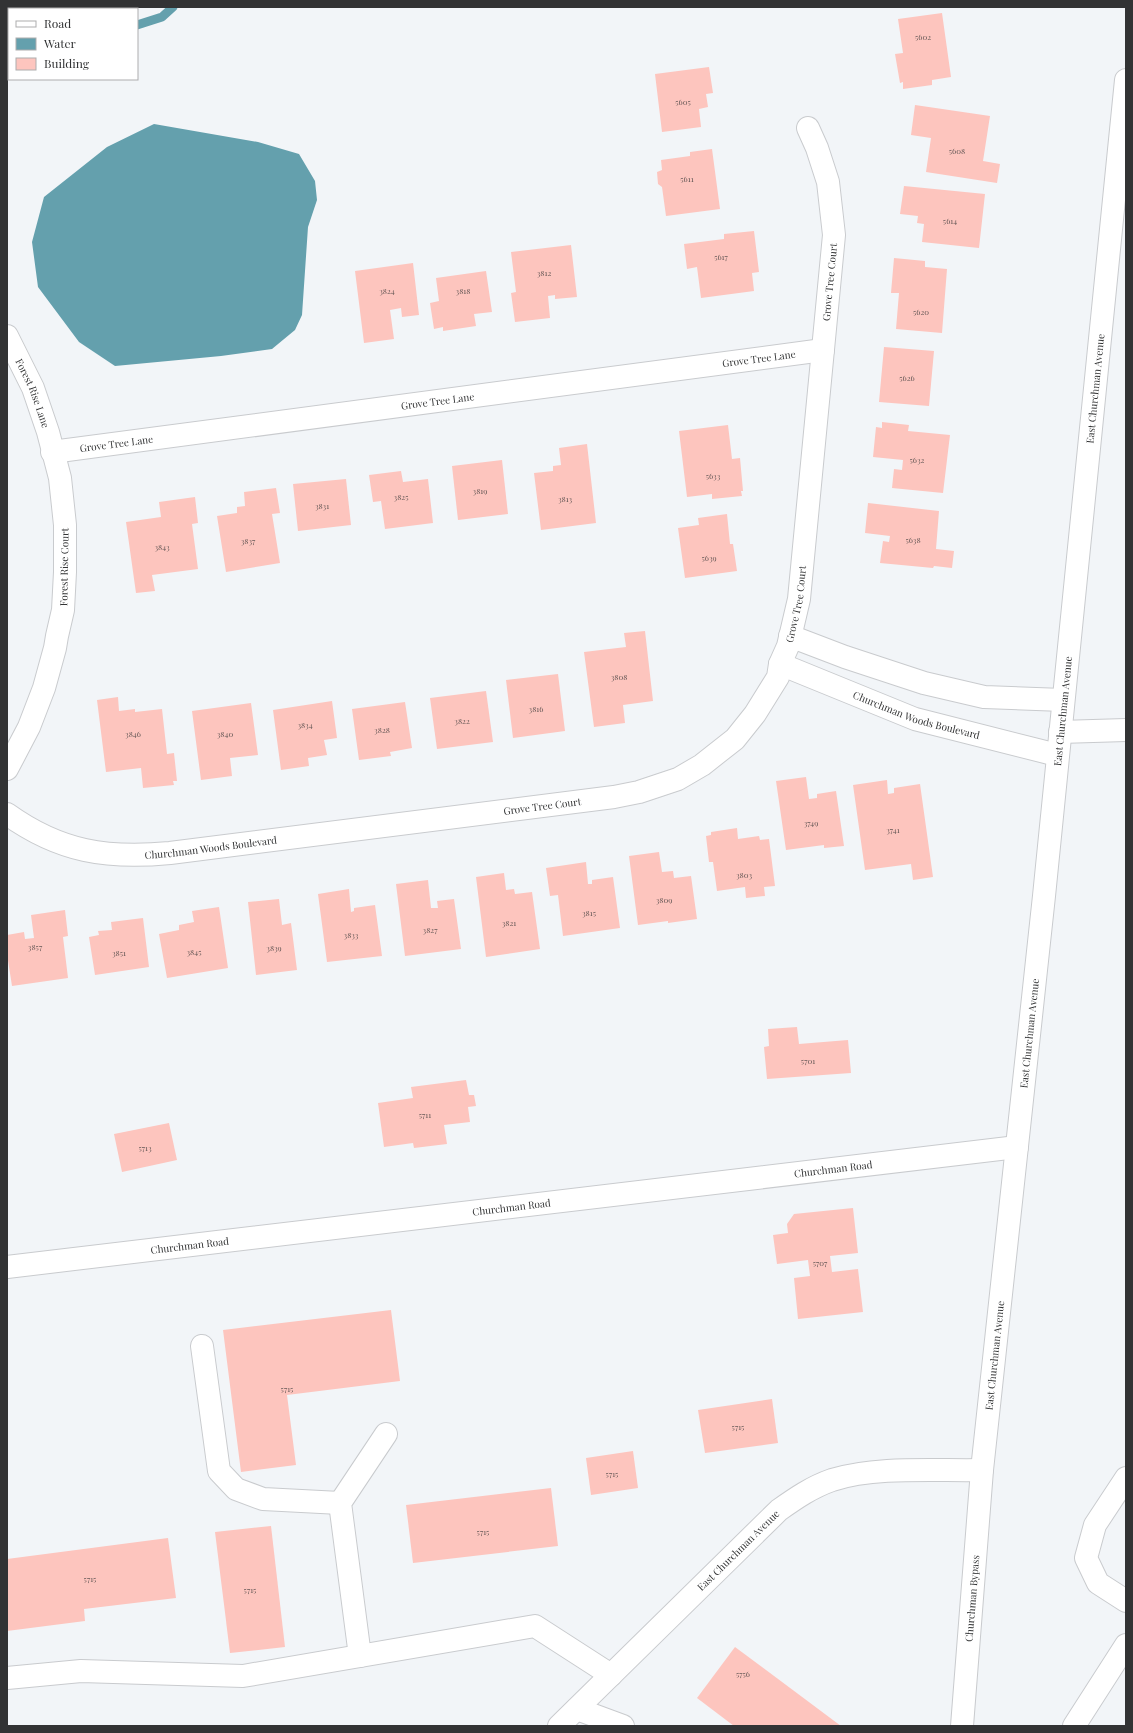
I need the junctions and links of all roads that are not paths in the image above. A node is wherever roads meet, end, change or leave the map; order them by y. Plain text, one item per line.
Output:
1 (1126, 80) edge
2 (808, 128) dead end
3 (1123, 131) edge
4 (7, 336) edge
5 (823, 350) junction
6 (52, 452) junction
7 (790, 636) junction
8 (780, 664) junction
9 (1063, 700) junction
10 (1126, 730) edge
11 (1060, 732) junction
12 (1057, 755) junction
13 (7, 768) edge
14 (7, 814) edge
15 (421, 821) joint
16 (1016, 1147) junction
17 (7, 1267) edge
18 (202, 1346) dead end
19 (386, 1434) dead end
20 (982, 1470) junction
21 (1126, 1478) edge
22 (340, 1503) junction
23 (1126, 1601) edge
24 (1126, 1645) edge
25 (360, 1656) junction
26 (611, 1675) junction
27 (7, 1678) edge
28 (577, 1709) junction
29 (560, 1726) edge
30 (623, 1726) edge
31 (962, 1726) edge
32 (1074, 1726) edge

1 - 3 street, East Churchman Avenue
2 - 5 street, Grove Tree Court
3 - 9 street, East Churchman Avenue
4 - 6 street, Forest Rise Lane
5 - 6 street, Grove Tree Lane
5 - 7 street, Grove Tree Court
6 - 13 street, Forest Rise Court
7 - 8 street, Grove Tree Court
7 - 9 street
8 - 12 street, Churchman Woods Boulevard
8 - 15 street, Grove Tree Court
9 - 11 street, East Churchman Avenue
10 - 11 street
11 - 12 street, East Churchman Avenue
12 - 16 street, East Churchman Avenue
14 - 15 street, Churchman Woods Boulevard
16 - 17 street, Churchman Road
16 - 20 street, East Churchman Avenue
18 - 22 street
19 - 22 street
20 - 26 street, East Churchman Avenue
20 - 31 street, Churchman Bypass
21 - 23 street
22 - 25 street
24 - 32 street
25 - 26 street
25 - 27 street
26 - 28 street, East Churchman Avenue
28 - 29 street, East Churchman Avenue
28 - 30 street

